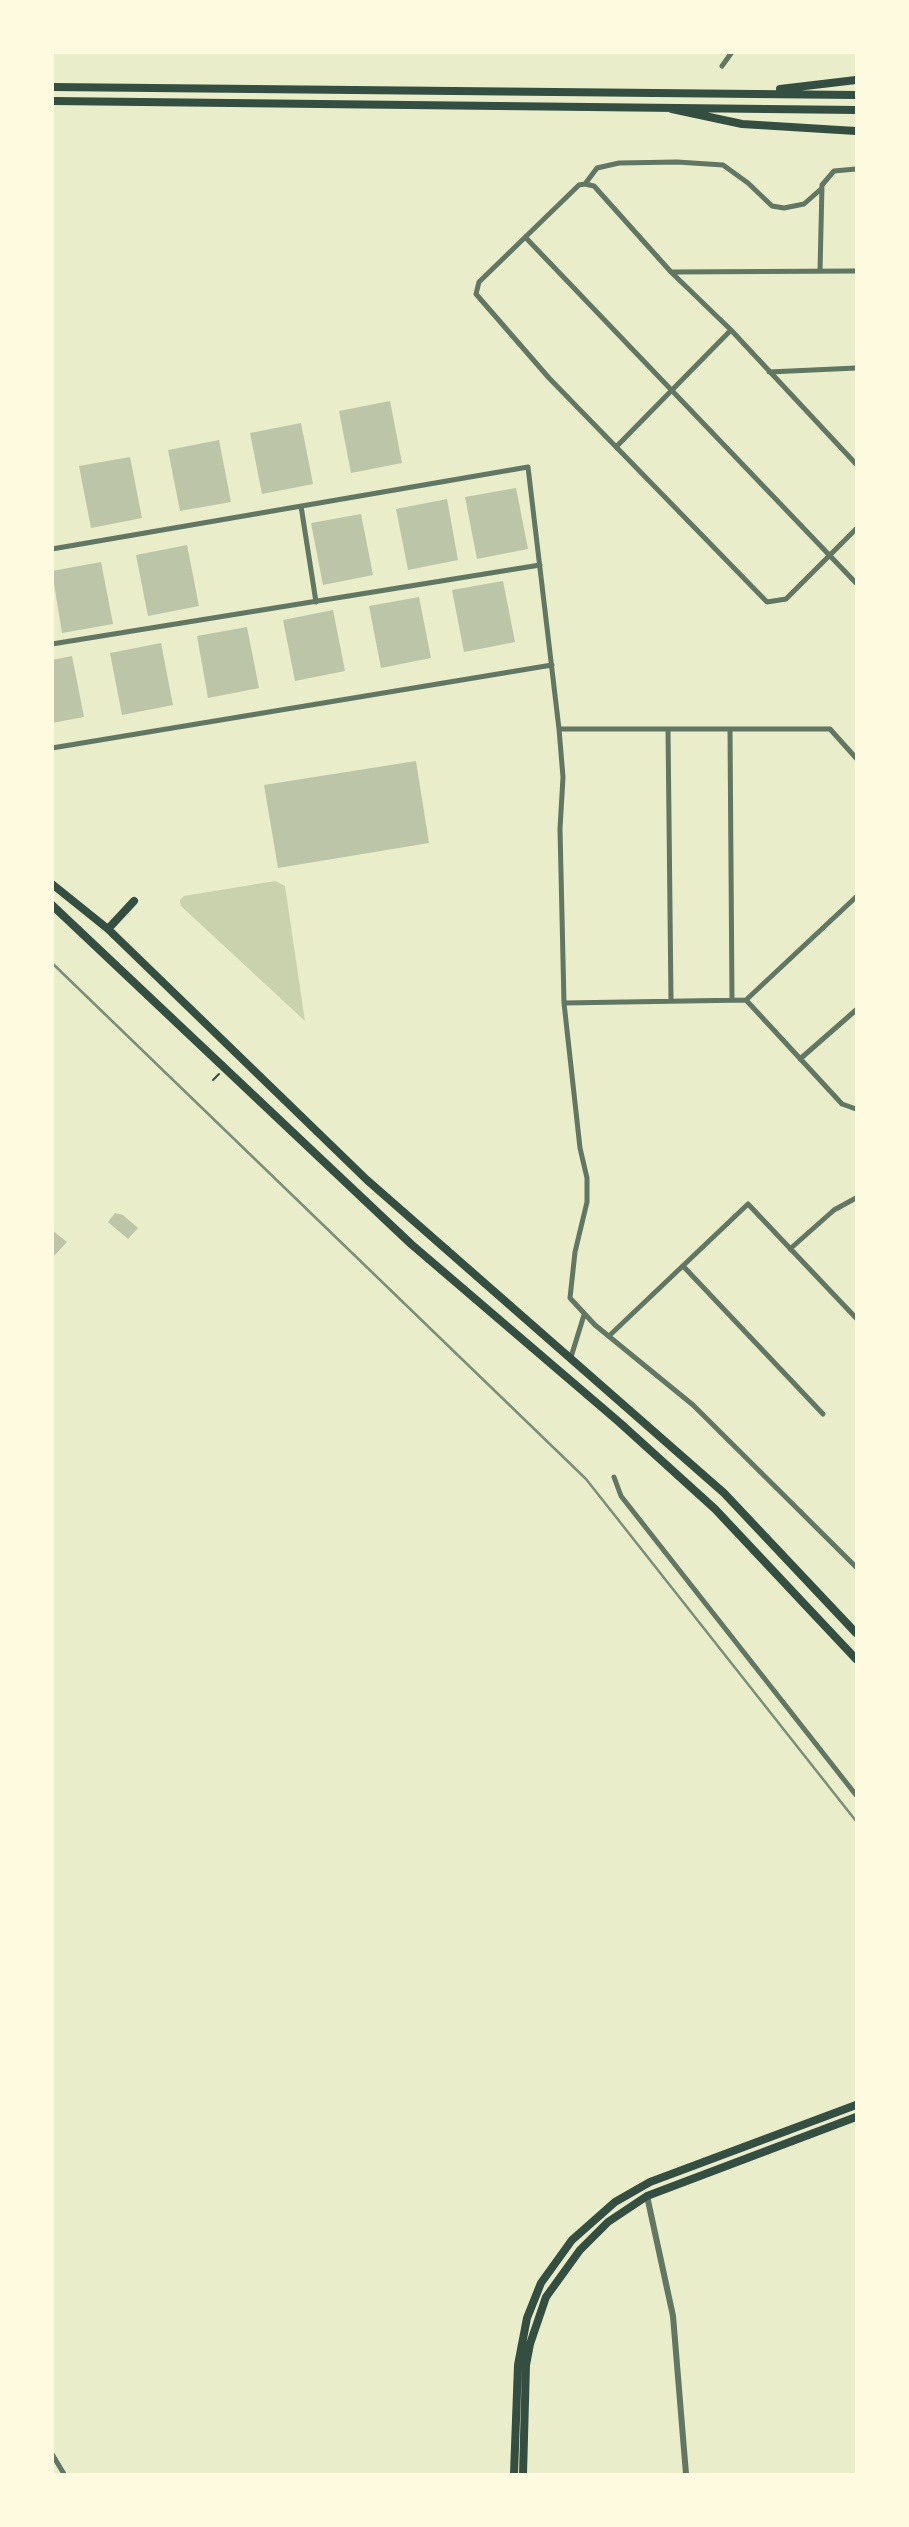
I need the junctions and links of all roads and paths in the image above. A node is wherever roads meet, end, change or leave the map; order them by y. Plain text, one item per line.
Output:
1 (732, 52) edge
2 (722, 66) dead end
3 (856, 80) edge
4 (52, 86) edge
5 (742, 93) junction
6 (855, 95) edge
7 (52, 101) edge
8 (638, 105) junction
9 (855, 109) edge
10 (856, 131) edge
11 (856, 169) edge
12 (585, 184) junction
13 (821, 189) junction
14 (527, 239) junction
15 (820, 271) junction
16 (856, 271) edge
17 (671, 272) junction
18 (731, 330) junction
19 (856, 368) edge
20 (769, 372) junction
21 (672, 391) junction
22 (617, 446) junction
23 (856, 464) edge
24 (301, 506) junction
25 (856, 528) edge
26 (52, 549) edge
27 (830, 554) junction
28 (540, 565) junction
29 (856, 583) edge
30 (316, 602) junction
31 (52, 644) edge
32 (552, 665) junction
33 (559, 729) junction
34 (668, 729) junction
35 (730, 729) junction
36 (52, 748) edge
37 (856, 758) edge
38 (52, 884) edge
39 (856, 897) edge
40 (134, 901) dead end
41 (52, 905) edge
42 (108, 929) junction
43 (732, 1000) junction
44 (746, 1000) junction
45 (671, 1001) junction
46 (564, 1003) junction
47 (856, 1010) edge
48 (800, 1059) junction
49 (856, 1109) edge
50 (856, 1198) edge
51 (790, 1249) junction
52 (683, 1266) junction
53 (584, 1315) junction
54 (856, 1318) edge
55 (609, 1336) junction
56 (571, 1357) junction
57 (823, 1415) dead end
58 (614, 1477) dead end
59 (856, 1567) edge
60 (856, 1633) edge
61 (856, 1659) edge
62 (856, 1795) edge
63 (856, 2105) edge
64 (856, 2117) edge
65 (647, 2196) junction
66 (52, 2454) edge
67 (64, 2474) edge
68 (514, 2474) edge
69 (523, 2474) edge
70 (686, 2474) edge

1 - 2 street
3 - 5 main road
4 - 5 main road
5 - 6 main road
7 - 8 main road
8 - 9 main road
8 - 10 main road
11 - 13 street
12 - 13 street
12 - 14 street
12 - 17 street
13 - 15 street
14 - 21 street
14 - 22 street
15 - 16 street
15 - 17 street
17 - 18 street
18 - 20 street
18 - 21 street
19 - 20 street
20 - 23 street
21 - 22 street
21 - 27 street
22 - 27 street
24 - 26 street
24 - 28 street
24 - 30 street
25 - 27 street
27 - 29 street
28 - 30 street
28 - 32 street
30 - 31 street
32 - 33 street
32 - 36 street
33 - 34 street
33 - 46 street
34 - 35 street
34 - 45 street
35 - 37 street
35 - 43 street
38 - 42 main road
39 - 44 street
40 - 42 main road
41 - 61 main road
42 - 56 main road
43 - 44 street
43 - 45 street
44 - 48 street
45 - 46 street
46 - 53 street
47 - 48 street
48 - 49 street
50 - 51 street
51 - 52 street
51 - 54 street
52 - 55 street
52 - 57 street
53 - 55 street
53 - 56 street
55 - 59 street
56 - 60 main road
58 - 62 street
63 - 68 main road
64 - 65 main road
65 - 69 main road
65 - 70 street
66 - 67 street

